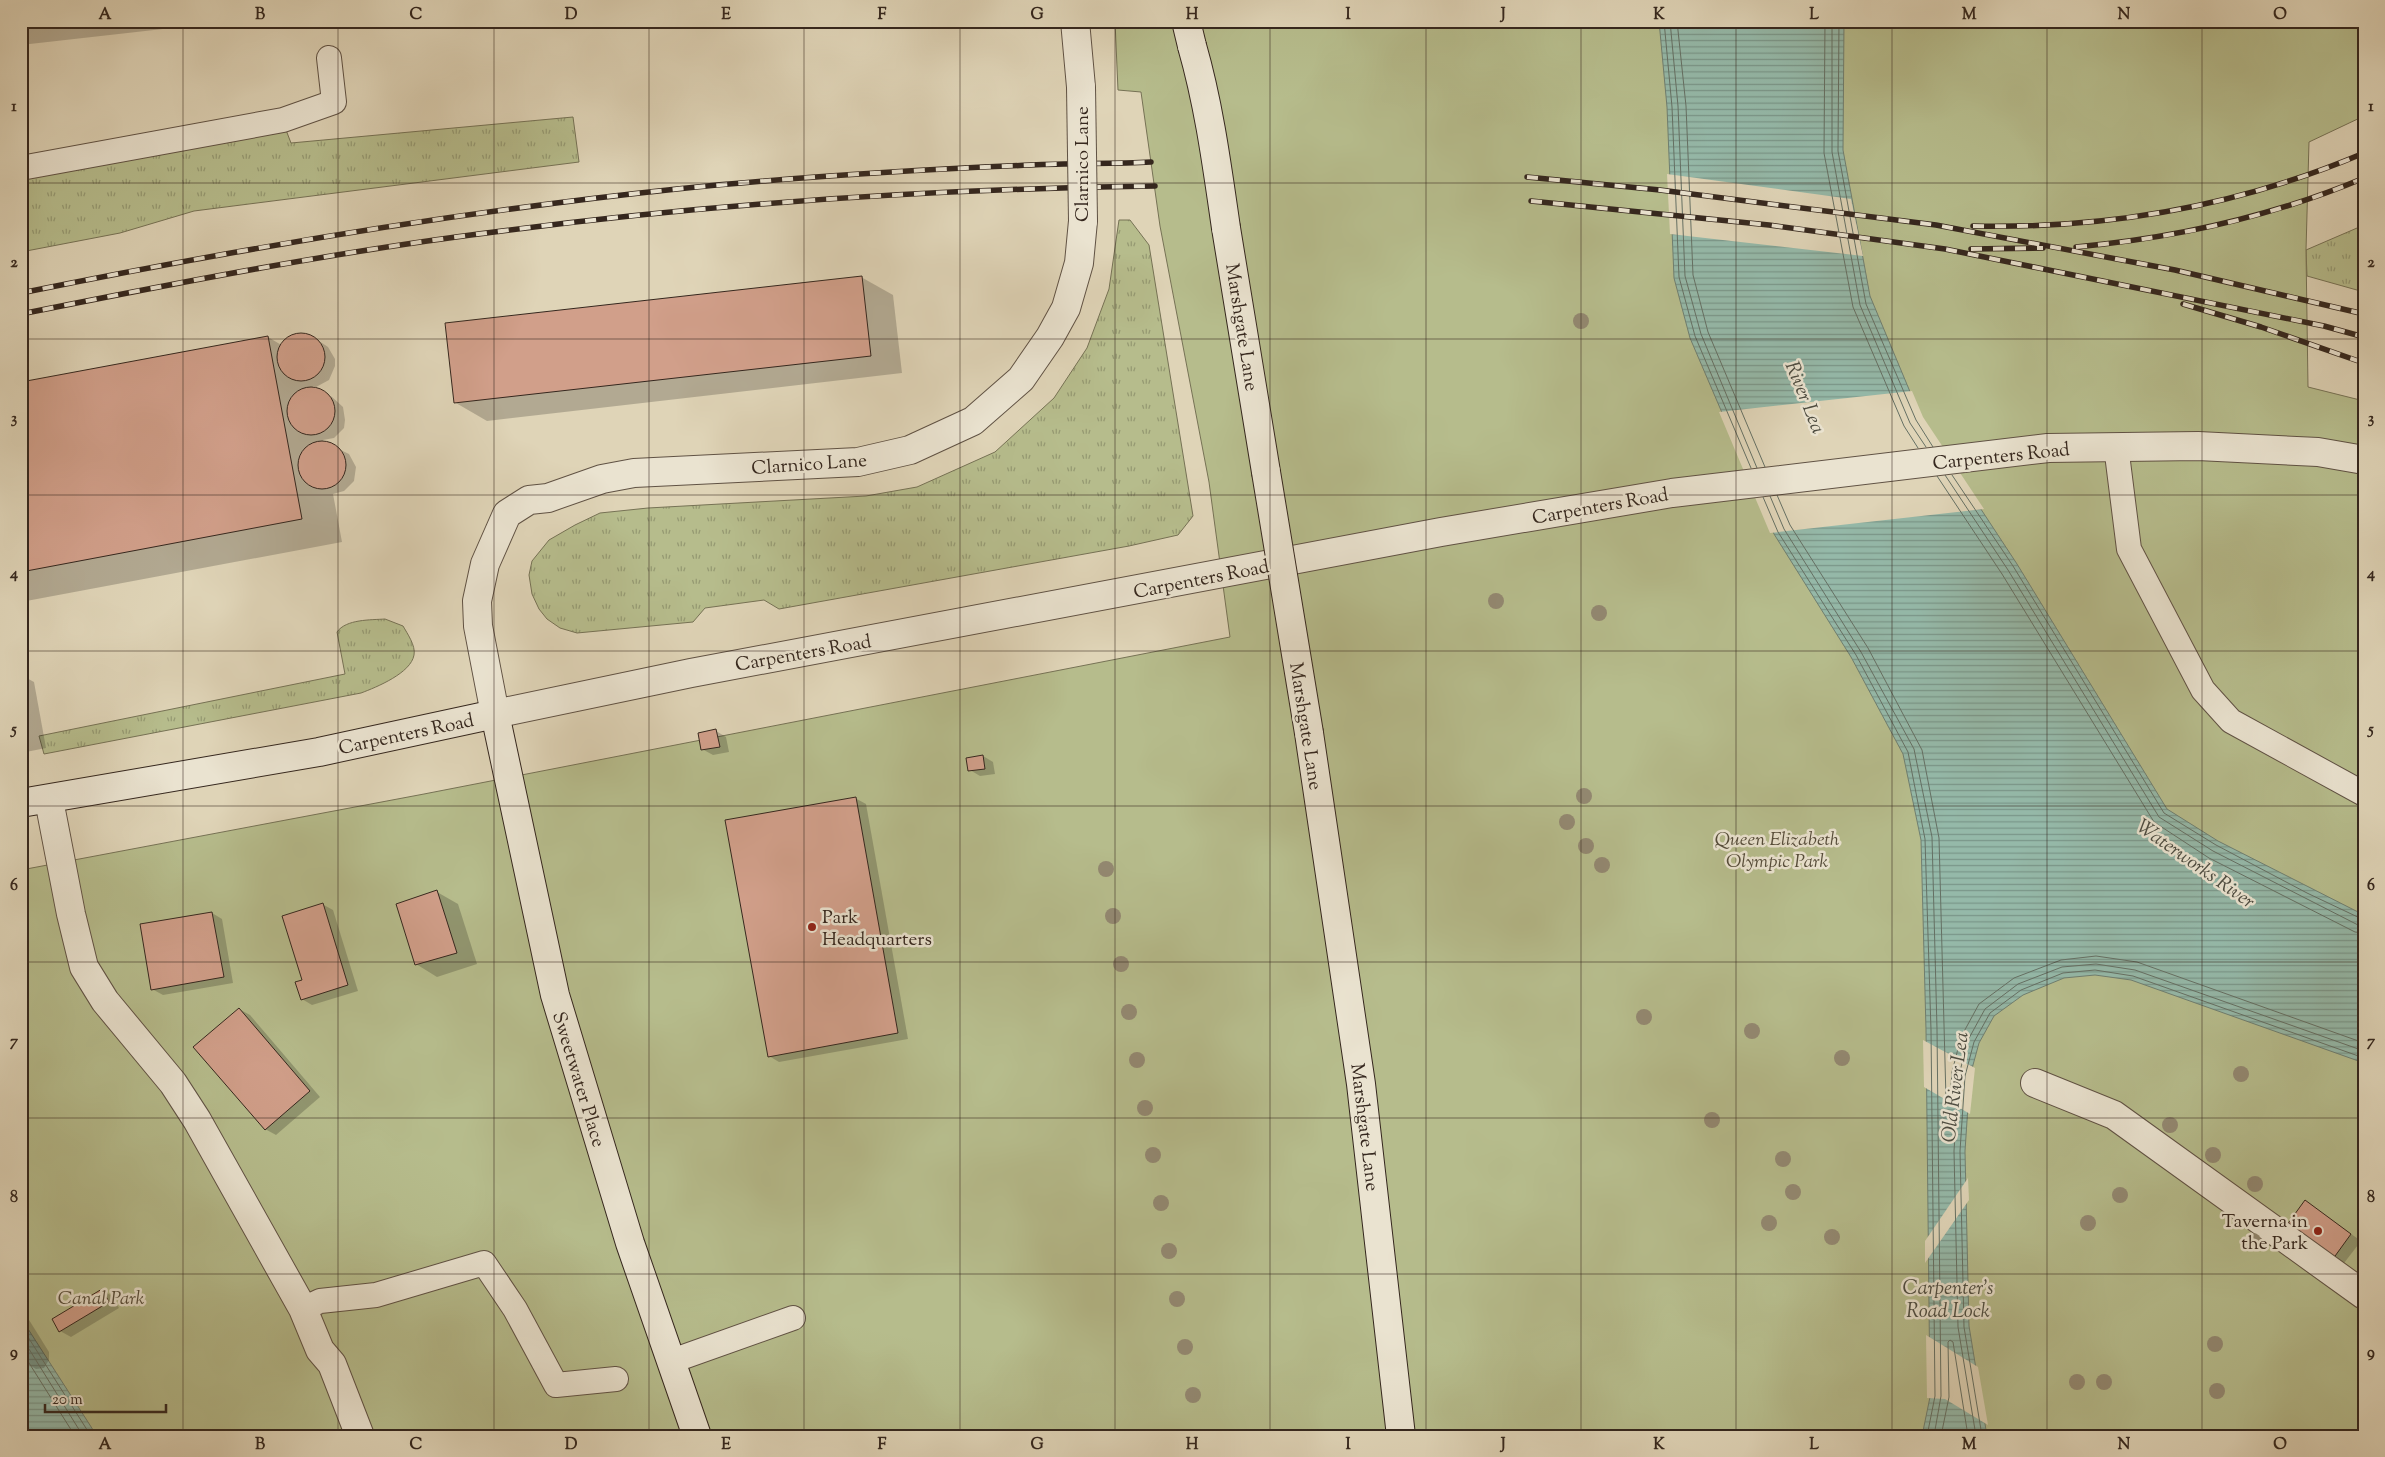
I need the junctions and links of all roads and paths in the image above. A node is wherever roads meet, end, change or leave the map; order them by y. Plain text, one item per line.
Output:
1 (1075, 21) edge
2 (1189, 33) edge
3 (329, 58) dead end
4 (21, 168) edge
5 (2116, 446) junction
6 (2364, 460) edge
7 (495, 714) junction
8 (2364, 794) edge
9 (49, 800) junction
10 (21, 803) edge
11 (2035, 1083) dead end
12 (2364, 1295) edge
13 (302, 1309) junction
14 (793, 1318) dead end
15 (672, 1361) junction
16 (616, 1379) dead end
17 (360, 1436) edge
18 (697, 1436) edge
19 (1402, 1436) edge

1 - 7 street, Clarnico Lane, bridge
2 - 19 street, Marshgate Lane, bridge
3 - 4 lane
5 - 6 street, Carpenters Road
5 - 7 street, Carpenters Road
5 - 8 lane
7 - 9 street, Carpenters Road
7 - 15 street, Sweetwater Place
9 - 10 street, Carpenters Road
9 - 13 street
11 - 12 street
13 - 16 lane
13 - 17 street
14 - 15 lane
15 - 18 street, Sweetwater Place

